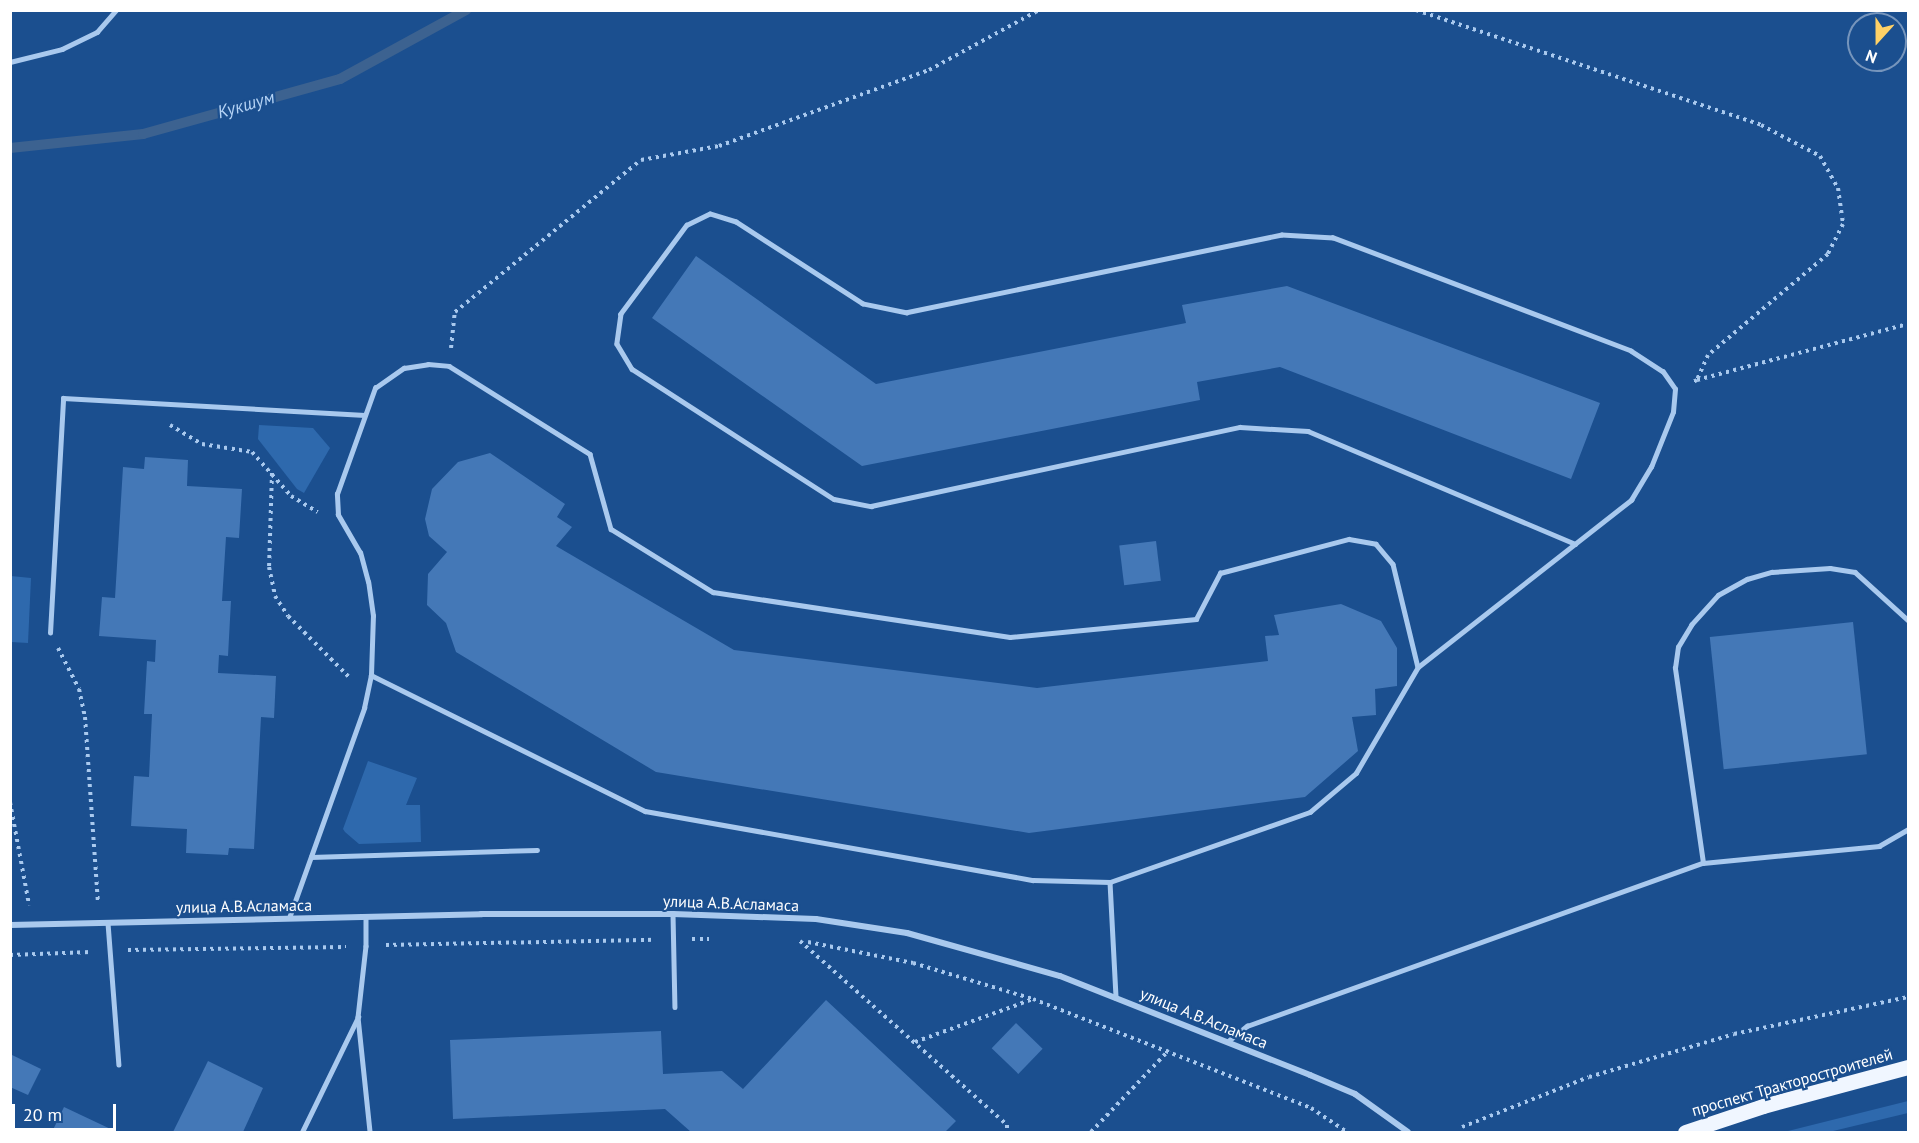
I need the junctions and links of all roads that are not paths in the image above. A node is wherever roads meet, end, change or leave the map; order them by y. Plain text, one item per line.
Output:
1 (116, 10) edge
2 (10, 62) edge
3 (365, 415) junction
4 (1575, 544) junction
5 (1908, 620) edge
6 (50, 633) road end
7 (1418, 667) junction
8 (371, 675) junction
9 (1908, 829) edge
10 (537, 850) dead end
11 (311, 857) junction
12 (1703, 863) junction
13 (1110, 882) junction
14 (673, 914) junction
15 (366, 917) junction
16 (289, 918) junction
17 (108, 923) junction
18 (10, 925) edge
19 (1116, 998) junction
20 (675, 1007) dead end
21 (358, 1017) junction
22 (1227, 1042) junction
23 (119, 1065) dead end
24 (1908, 1067) edge
25 (302, 1132) edge
26 (370, 1132) edge
27 (1408, 1132) edge
28 (1685, 1132) edge

1 - 2 lane
3 - 6 lane
3 - 7 lane
3 - 8 lane
4 - 4 lane
4 - 7 lane
5 - 12 lane
7 - 13 lane
8 - 11 lane
8 - 13 lane
9 - 12 lane
10 - 11 lane
11 - 16 lane
12 - 22 lane
13 - 19 lane
14 - 15 street, улица А.В.Асламаса
14 - 19 street, улица А.В.Асламаса
14 - 20 lane
15 - 16 street, улица А.В.Асламаса
15 - 21 lane
16 - 17 street, улица А.В.Асламаса
17 - 18 street, улица А.В.Асламаса
17 - 23 lane
19 - 22 street, улица А.В.Асламаса
21 - 25 lane
21 - 26 lane
22 - 27 street, улица А.В.Асламаса
24 - 28 main road, проспект Тракторостроителей

